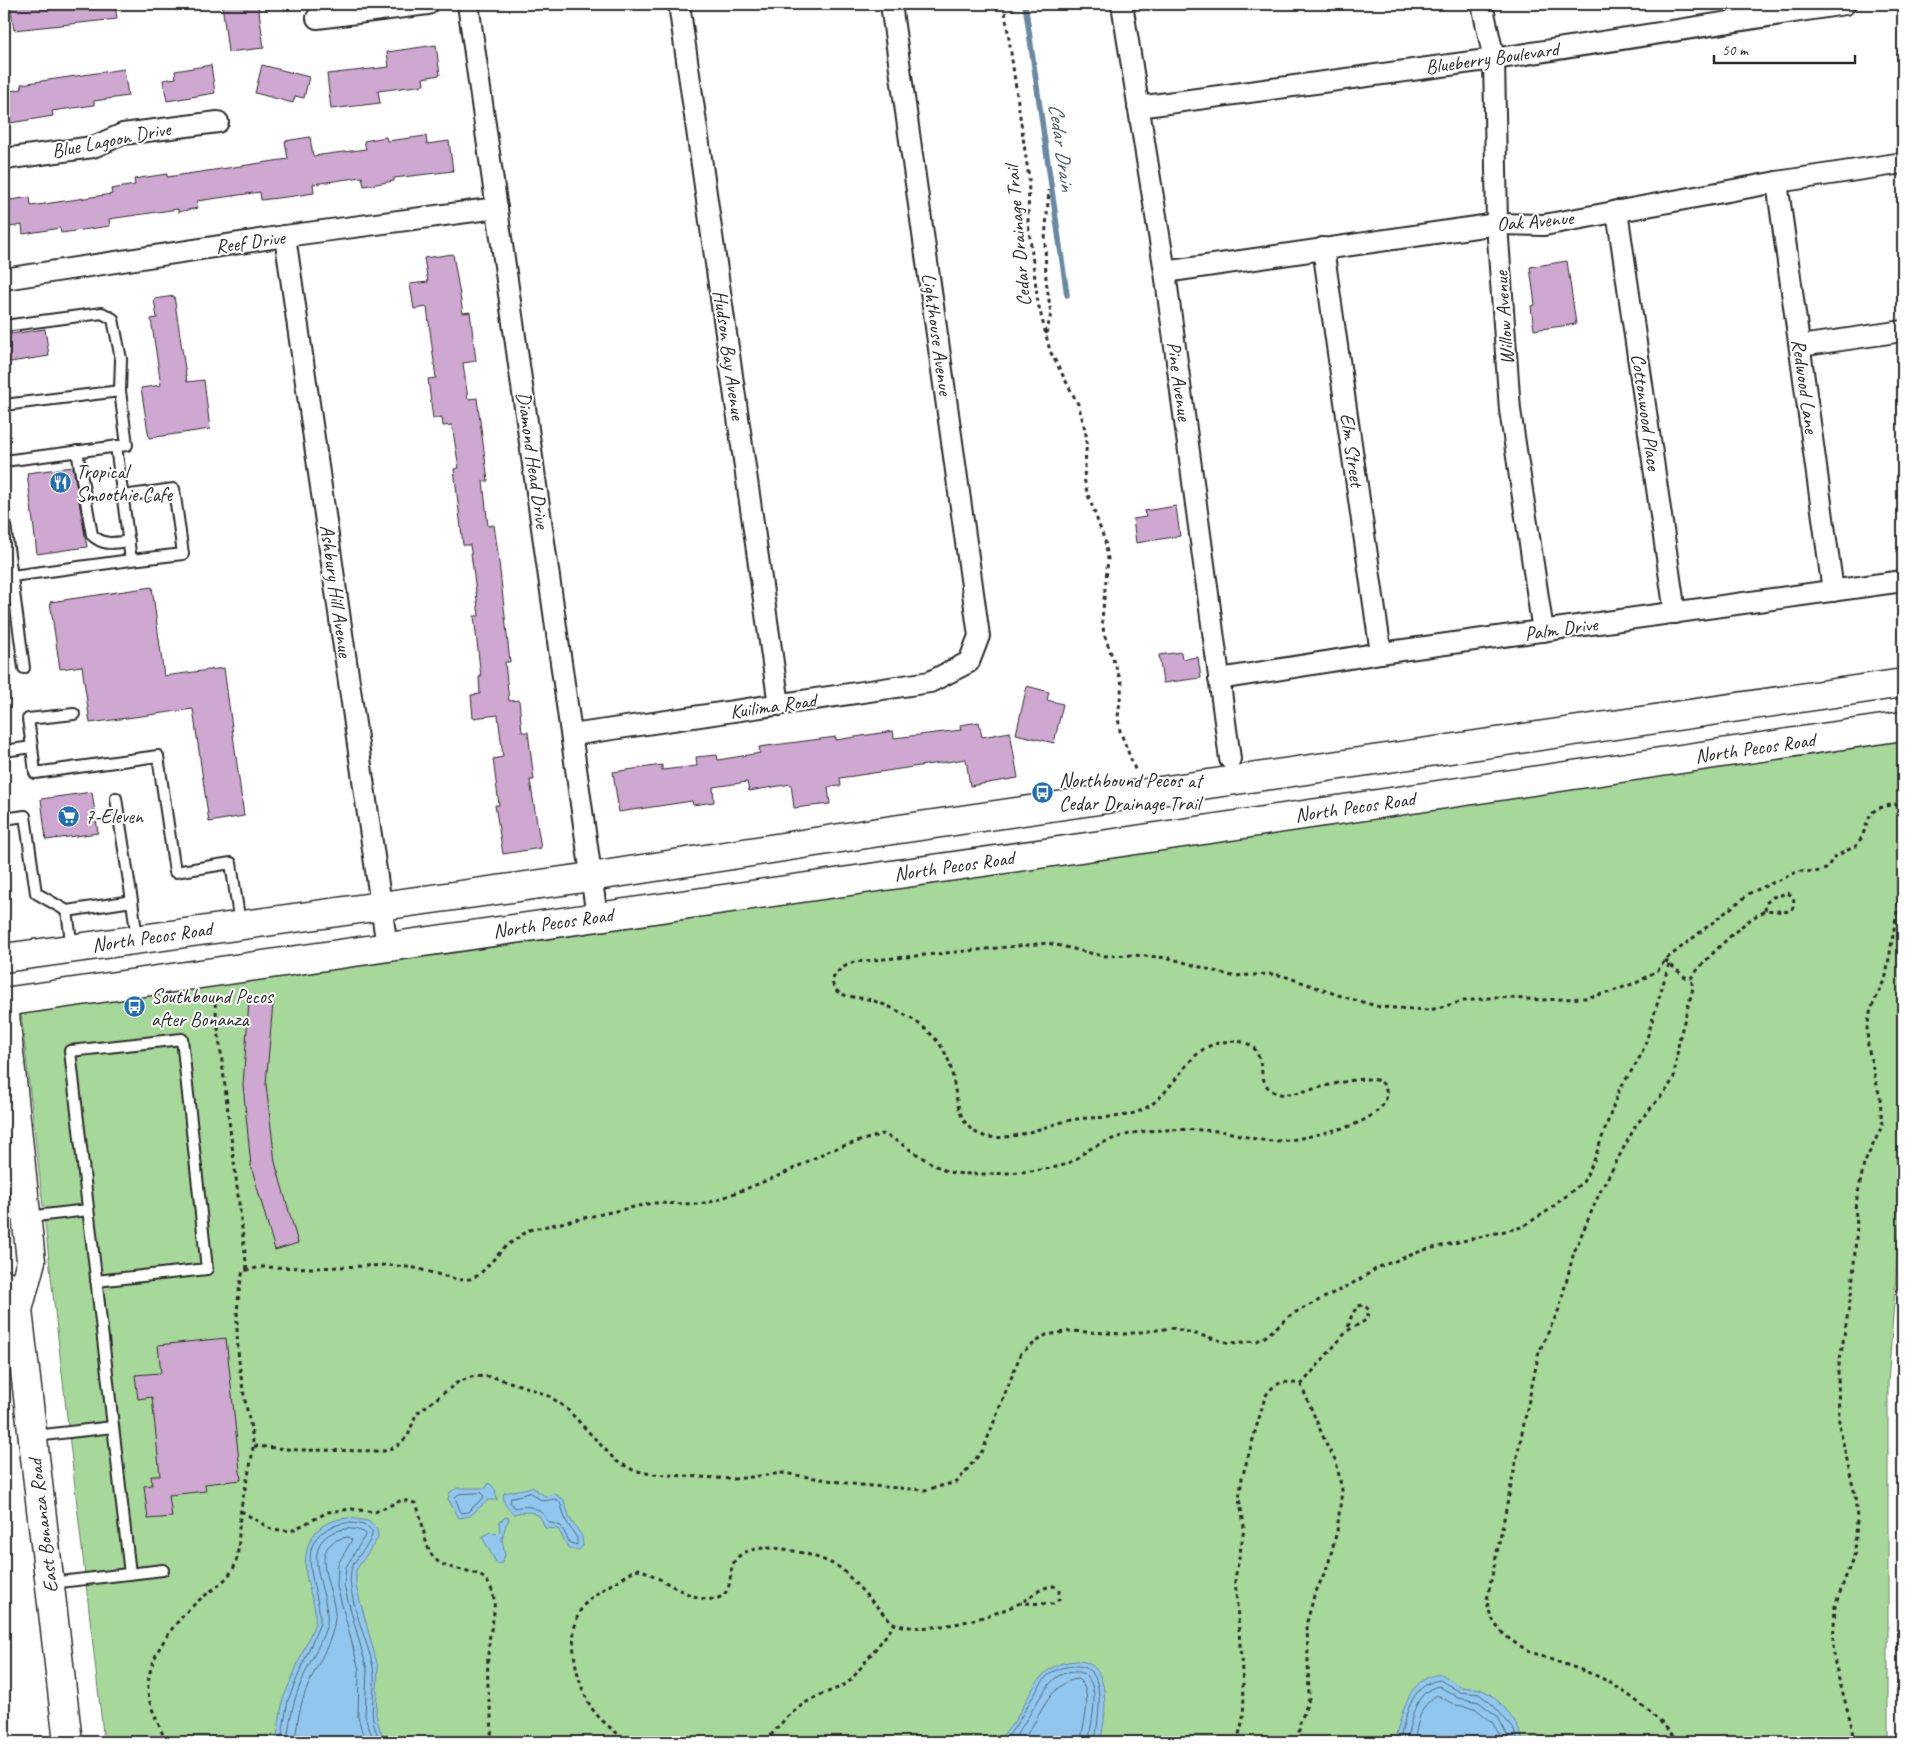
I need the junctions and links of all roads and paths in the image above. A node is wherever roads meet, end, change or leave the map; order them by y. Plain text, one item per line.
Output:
1 (428, 4) edge
2 (468, 4) edge
3 (679, 4) edge
4 (891, 4) edge
5 (1004, 4) edge
6 (1122, 4) edge
7 (1482, 4) edge
8 (1845, 4) edge
9 (317, 18) dead end
10 (1494, 59) junction
11 (1138, 107) junction
12 (218, 122) dead end
13 (4, 159) edge
14 (1903, 163) edge
15 (1777, 182) junction
16 (1049, 190) dead end
17 (497, 208) junction
18 (1617, 210) junction
19 (1497, 224) junction
20 (286, 236) junction
21 (1323, 248) junction
22 (1165, 272) junction
23 (4, 279) edge
24 (4, 326) edge
25 (1903, 331) edge
26 (1046, 334) junction
27 (1800, 346) junction
28 (120, 391) junction
29 (4, 405) edge
30 (116, 446) junction
31 (77, 451) junction
32 (4, 461) edge
33 (122, 496) junction
34 (4, 517) edge
35 (128, 541) junction
36 (131, 560) junction
37 (12, 576) junction
38 (1903, 581) edge
39 (1834, 591) junction
40 (1675, 613) junction
41 (1542, 632) junction
42 (1381, 653) junction
43 (969, 662) joint
44 (24, 668) dead end
45 (1219, 679) junction
46 (1903, 683) edge
47 (779, 705) junction
48 (74, 714) dead end
49 (1903, 726) edge
50 (572, 735) junction
51 (32, 747) junction
52 (4, 751) edge
53 (1230, 759) dead end
54 (1138, 777) dead end
55 (116, 798) dead end
56 (1903, 811) edge
57 (4, 819) edge
58 (1903, 877) edge
59 (591, 878) junction
60 (132, 901) junction
61 (382, 906) junction
62 (66, 911) junction
63 (1766, 911) junction
64 (596, 917) junction
65 (240, 925) junction
66 (137, 940) junction
67 (387, 947) junction
68 (72, 949) junction
69 (4, 958) edge
70 (1665, 960) junction
71 (1669, 964) junction
72 (1691, 978) junction
73 (213, 990) dead end
74 (4, 1004) edge
75 (88, 1210) junction
76 (27, 1217) junction
77 (246, 1270) junction
78 (96, 1281) junction
79 (4, 1284) edge
80 (18, 1310) junction
81 (1347, 1331) junction
82 (1301, 1385) junction
83 (113, 1427) junction
84 (32, 1436) junction
85 (254, 1446) junction
86 (241, 1511) junction
87 (163, 1570) dead end
88 (130, 1574) junction
89 (50, 1584) junction
90 (1021, 1603) junction
91 (895, 1624) junction
92 (68, 1742) edge
93 (165, 1742) edge
94 (490, 1742) edge
95 (631, 1742) edge
96 (766, 1742) edge
97 (1237, 1742) edge
98 (1298, 1742) edge
99 (1678, 1742) edge
100 (1856, 1742) edge

1 - 9 street
2 - 17 street, Diamond Head Drive
3 - 47 street, Hudson Bay Avenue
4 - 43 street, Lighthouse Avenue
5 - 26 path, Cedar Drainage Trail
6 - 11 street, Pine Avenue
7 - 10 street, Willow Avenue
8 - 10 street, Blueberry Boulevard
10 - 11 street, Blueberry Boulevard
10 - 19 street, Willow Avenue
11 - 22 street, Pine Avenue
12 - 13 street, Blue Lagoon Drive
14 - 15 street, Oak Avenue
15 - 18 street, Oak Avenue
15 - 27 street, Redwood Lane
16 - 26 path
17 - 20 street, Reef Drive
17 - 50 street, Diamond Head Drive
18 - 19 street, Oak Avenue
18 - 40 street, Cottonwood Place
19 - 21 street, Oak Avenue
19 - 41 street, Willow Avenue
20 - 23 street, Reef Drive
20 - 61 street, Ashbury Hill Avenue
21 - 22 street, Oak Avenue
21 - 42 street, Elm Street
22 - 45 street, Pine Avenue
24 - 28 lane
25 - 27 street
26 - 54 path, Cedar Drainage Trail
27 - 39 street, Redwood Lane
28 - 29 lane
28 - 30 lane
30 - 31 lane
30 - 33 lane
31 - 32 lane
31 - 35 lane
33 - 35 lane
33 - 36 lane
34 - 37 lane
35 - 36 lane
36 - 37 lane
37 - 44 lane
38 - 39 street, Palm Drive
39 - 40 street, Palm Drive
40 - 41 street, Palm Drive
41 - 42 street, Palm Drive
42 - 45 street, Palm Drive
43 - 47 street, Kuilima Road
45 - 53 street, Pine Avenue
46 - 59 main road, North Pecos Road
47 - 50 street, Kuilima Road
48 - 51 lane
49 - 64 main road, North Pecos Road
50 - 59 street, Diamond Head Drive
51 - 52 lane
51 - 65 lane
55 - 60 lane
56 - 70 path
57 - 62 lane
58 - 100 path
59 - 61 main road, North Pecos Road
59 - 64 street, Diamond Head Drive
60 - 62 lane
60 - 66 lane
61 - 65 main road, North Pecos Road
61 - 67 street, Ashbury Hill Avenue
62 - 68 lane
63 - 63 path
63 - 72 path
64 - 67 main road, North Pecos Road
65 - 66 main road, North Pecos Road
66 - 68 main road, North Pecos Road
67 - 74 main road, North Pecos Road
68 - 69 main road, North Pecos Road
70 - 71 path
70 - 77 path
71 - 72 path
71 - 85 path
72 - 99 path
73 - 77 path
74 - 76 main road, East Bonanza Road
75 - 76 lane
75 - 78 lane
75 - 78 lane
76 - 80 main road, East Bonanza Road
77 - 85 path
78 - 83 lane
79 - 80 main road, East Bonanza Road
80 - 84 main road, East Bonanza Road
81 - 81 path
81 - 82 path
82 - 97 path
82 - 98 path
83 - 84 lane
83 - 88 lane
84 - 89 main road, East Bonanza Road
85 - 86 path
86 - 93 path
86 - 94 path
87 - 88 lane
88 - 89 lane
89 - 92 main road, East Bonanza Road
90 - 90 path
90 - 91 path
91 - 95 path
91 - 96 path

